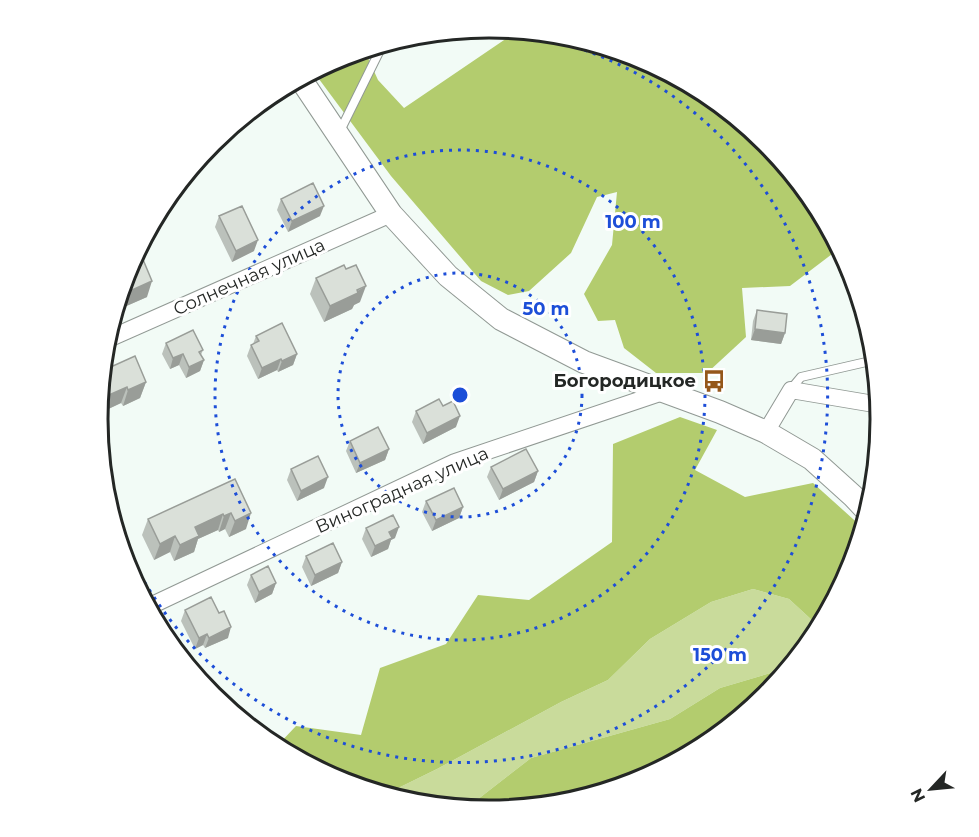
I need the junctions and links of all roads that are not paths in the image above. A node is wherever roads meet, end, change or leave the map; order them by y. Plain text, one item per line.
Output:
1 (378, 54) edge
2 (305, 86) edge
3 (338, 134) junction
4 (392, 214) junction
5 (118, 335) edge
6 (866, 362) edge
7 (791, 390) junction
8 (663, 392) junction
9 (870, 403) edge
10 (766, 432) junction
11 (861, 504) edge
12 (157, 603) edge

1 - 3 lane
2 - 3 street
3 - 4 street
4 - 5 street, Солнечная улица
4 - 8 street
6 - 7 lane
7 - 9 street
7 - 10 street
8 - 10 street
8 - 12 street, Виноградная улица
10 - 11 street

